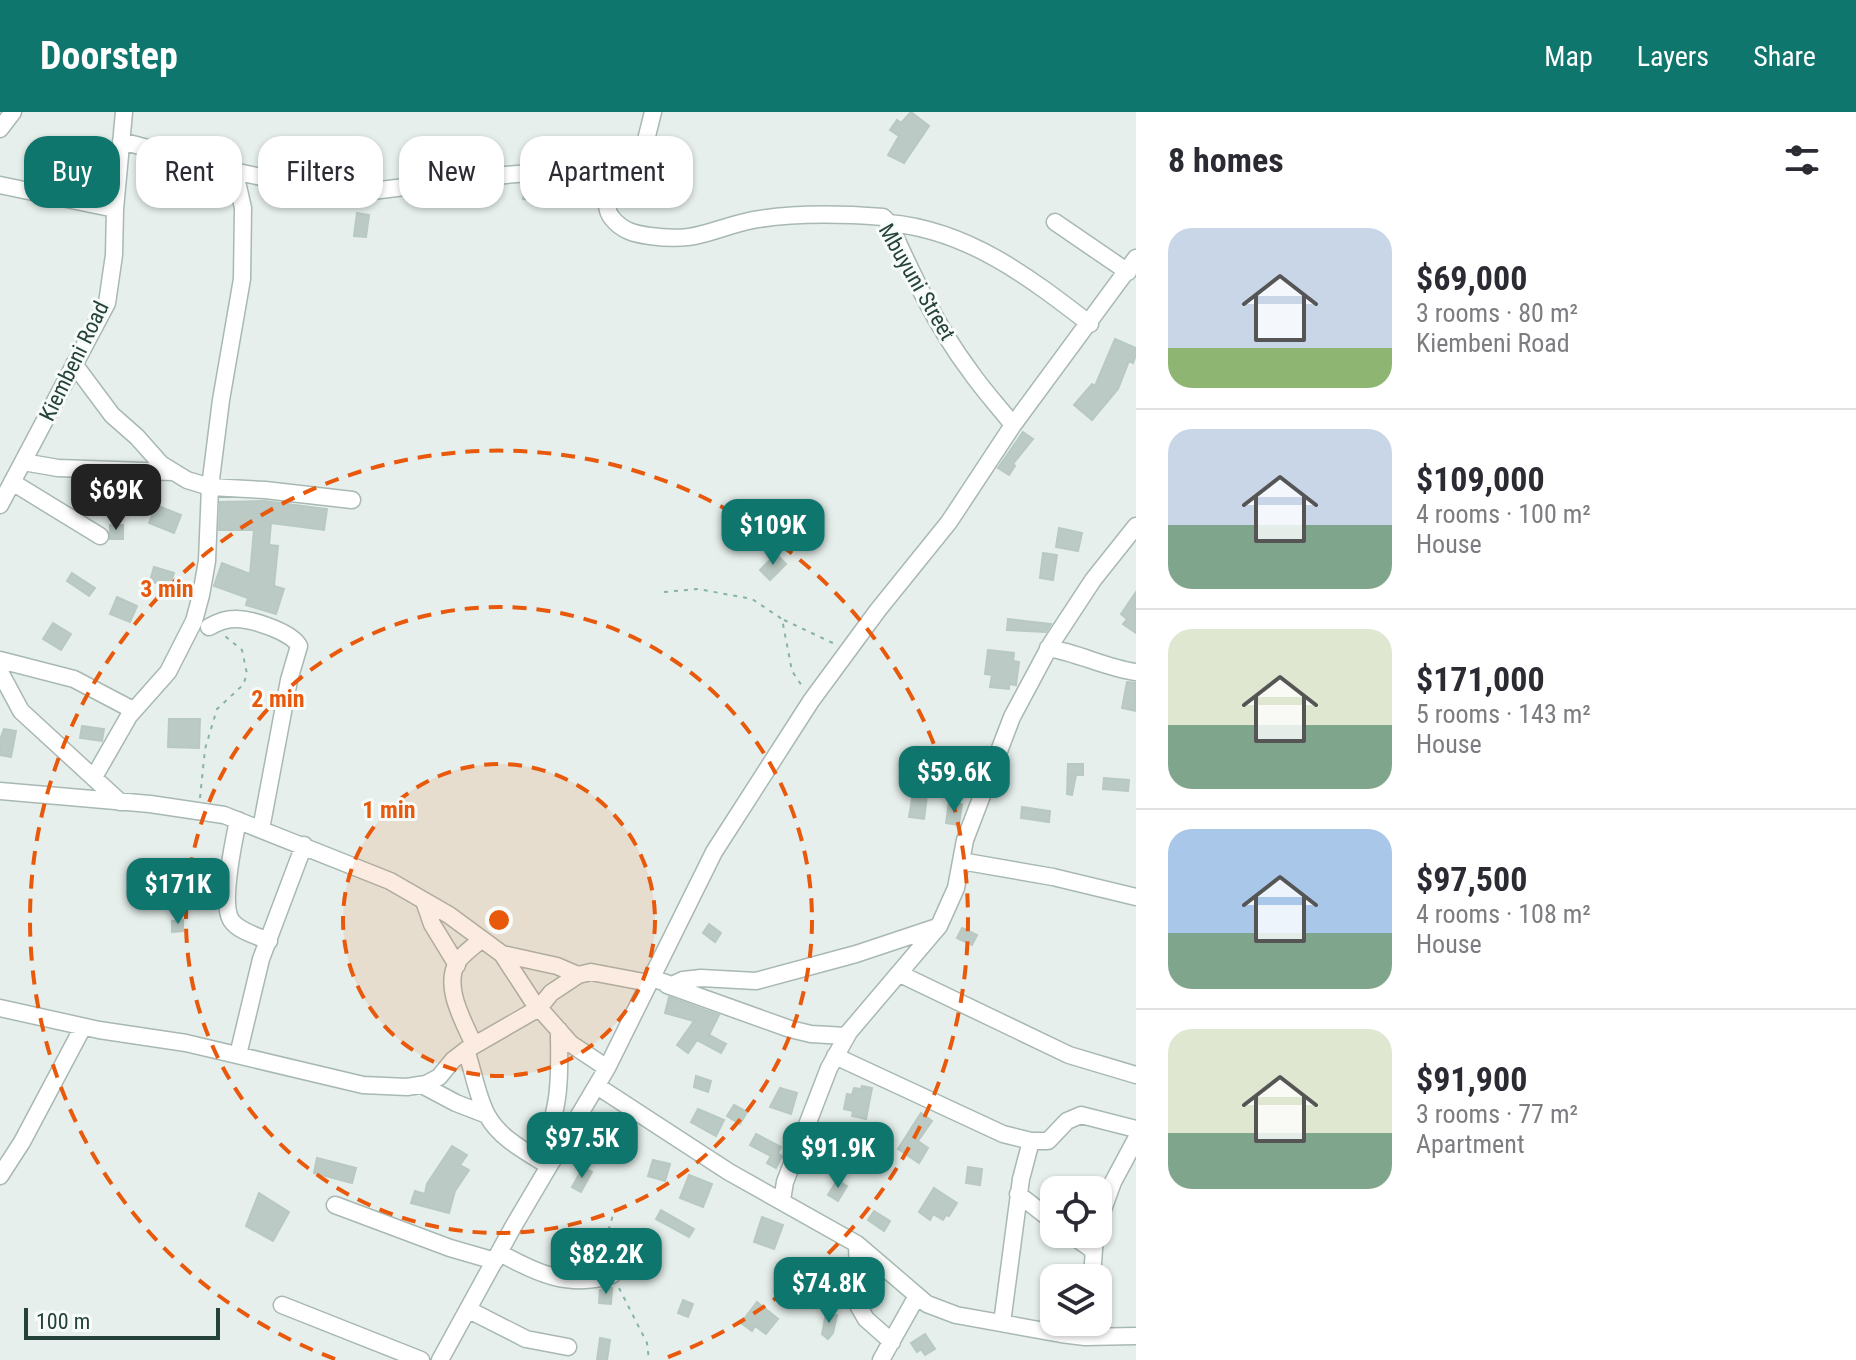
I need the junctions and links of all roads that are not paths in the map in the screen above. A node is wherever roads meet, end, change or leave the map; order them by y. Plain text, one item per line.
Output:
1 (13, 112) edge
2 (124, 112) edge
3 (653, 112) edge
4 (0, 129) edge
5 (647, 136) edge
6 (121, 141) junction
7 (136, 145) edge
8 (242, 172) edge
9 (520, 174) edge
10 (0, 185) edge
11 (242, 204) edge
12 (609, 208) edge
13 (115, 209) junction
14 (1055, 222) dead end
15 (889, 223) junction
16 (1132, 265) edge
17 (1090, 324) junction
18 (74, 364) junction
19 (1013, 425) junction
20 (23, 462) junction
21 (173, 472) junction
22 (12, 482) junction
23 (210, 487) junction
24 (352, 500) dead end
25 (0, 505) edge
26 (1136, 526) edge
27 (100, 536) dead end
28 (209, 627) road end
29 (1048, 648) junction
30 (0, 660) edge
31 (0, 672) edge
32 (1136, 672) edge
33 (133, 710) junction
34 (94, 777) junction
35 (0, 791) edge
36 (120, 802) junction
37 (238, 820) junction
38 (261, 829) junction
39 (304, 845) junction
40 (961, 861) junction
41 (1136, 897) edge
42 (424, 901) junction
43 (939, 926) junction
44 (481, 940) junction
45 (269, 941) junction
46 (502, 954) junction
47 (457, 965) junction
48 (900, 974) junction
49 (578, 975) junction
50 (655, 982) junction
51 (0, 1008) edge
52 (539, 1008) junction
53 (83, 1027) junction
54 (559, 1030) junction
55 (846, 1036) junction
56 (470, 1047) junction
57 (238, 1055) junction
58 (835, 1056) junction
59 (607, 1068) junction
60 (1136, 1075) edge
61 (422, 1085) junction
62 (597, 1086) junction
63 (487, 1115) junction
64 (1136, 1129) edge
65 (1136, 1139) edge
66 (1031, 1141) junction
67 (551, 1163) junction
68 (0, 1176) edge
69 (1112, 1185) edge
70 (1018, 1194) junction
71 (782, 1200) junction
72 (335, 1205) dead end
73 (1040, 1211) edge
74 (857, 1244) junction
75 (498, 1257) junction
76 (612, 1275) road end
77 (917, 1296) junction
78 (282, 1305) dead end
79 (469, 1310) junction
80 (1002, 1323) junction
81 (1040, 1326) edge
82 (1112, 1333) edge
83 (1136, 1336) edge
84 (892, 1342) junction
85 (568, 1347) dead end
86 (421, 1360) edge
87 (440, 1360) edge
88 (881, 1360) edge

1 - 4 street
2 - 6 street, Kiembeni Road
3 - 5 street
6 - 7 street
6 - 13 street, Kiembeni Road
8 - 9 street
10 - 13 street
11 - 23 street
12 - 15 street, Mbuyuni Street
13 - 18 street, Kiembeni Road
14 - 16 street
15 - 17 street
15 - 19 street, Mbuyuni Street
16 - 17 street
17 - 19 street
18 - 20 street, Kiembeni Road
18 - 21 street
19 - 50 street
20 - 21 street
20 - 22 street, Kiembeni Road
21 - 23 street
22 - 25 street, Kiembeni Road
22 - 27 street
23 - 24 street
23 - 33 street
26 - 29 street
28 - 38 street
29 - 32 street
29 - 40 street
30 - 33 street
31 - 34 street
33 - 34 street
34 - 36 street
35 - 36 street
36 - 37 street
37 - 38 street
37 - 45 street
38 - 39 street
39 - 42 street
39 - 45 street
40 - 41 street
40 - 43 street
42 - 44 street
42 - 47 street
43 - 48 street
43 - 50 street
44 - 46 street
44 - 47 street
45 - 57 street
46 - 49 street
46 - 52 street
47 - 56 street
48 - 55 street
48 - 60 street
49 - 50 street
49 - 52 street
50 - 55 street
50 - 59 street
51 - 53 street
52 - 54 street
52 - 56 street
53 - 57 street
53 - 68 street
54 - 59 street
54 - 67 street
55 - 58 street
56 - 61 street
56 - 63 street
57 - 61 street
58 - 66 street
58 - 71 street
59 - 62 street
61 - 63 street
62 - 67 street
62 - 71 street
63 - 67 street
64 - 66 street
65 - 69 street
66 - 70 street
67 - 75 street
70 - 73 street
70 - 80 street
71 - 74 street
72 - 75 street
74 - 77 street
74 - 84 street
75 - 76 street
75 - 79 street
77 - 80 street
77 - 84 street
78 - 86 street
79 - 85 street
79 - 87 street
80 - 81 street
82 - 83 street
84 - 88 street

